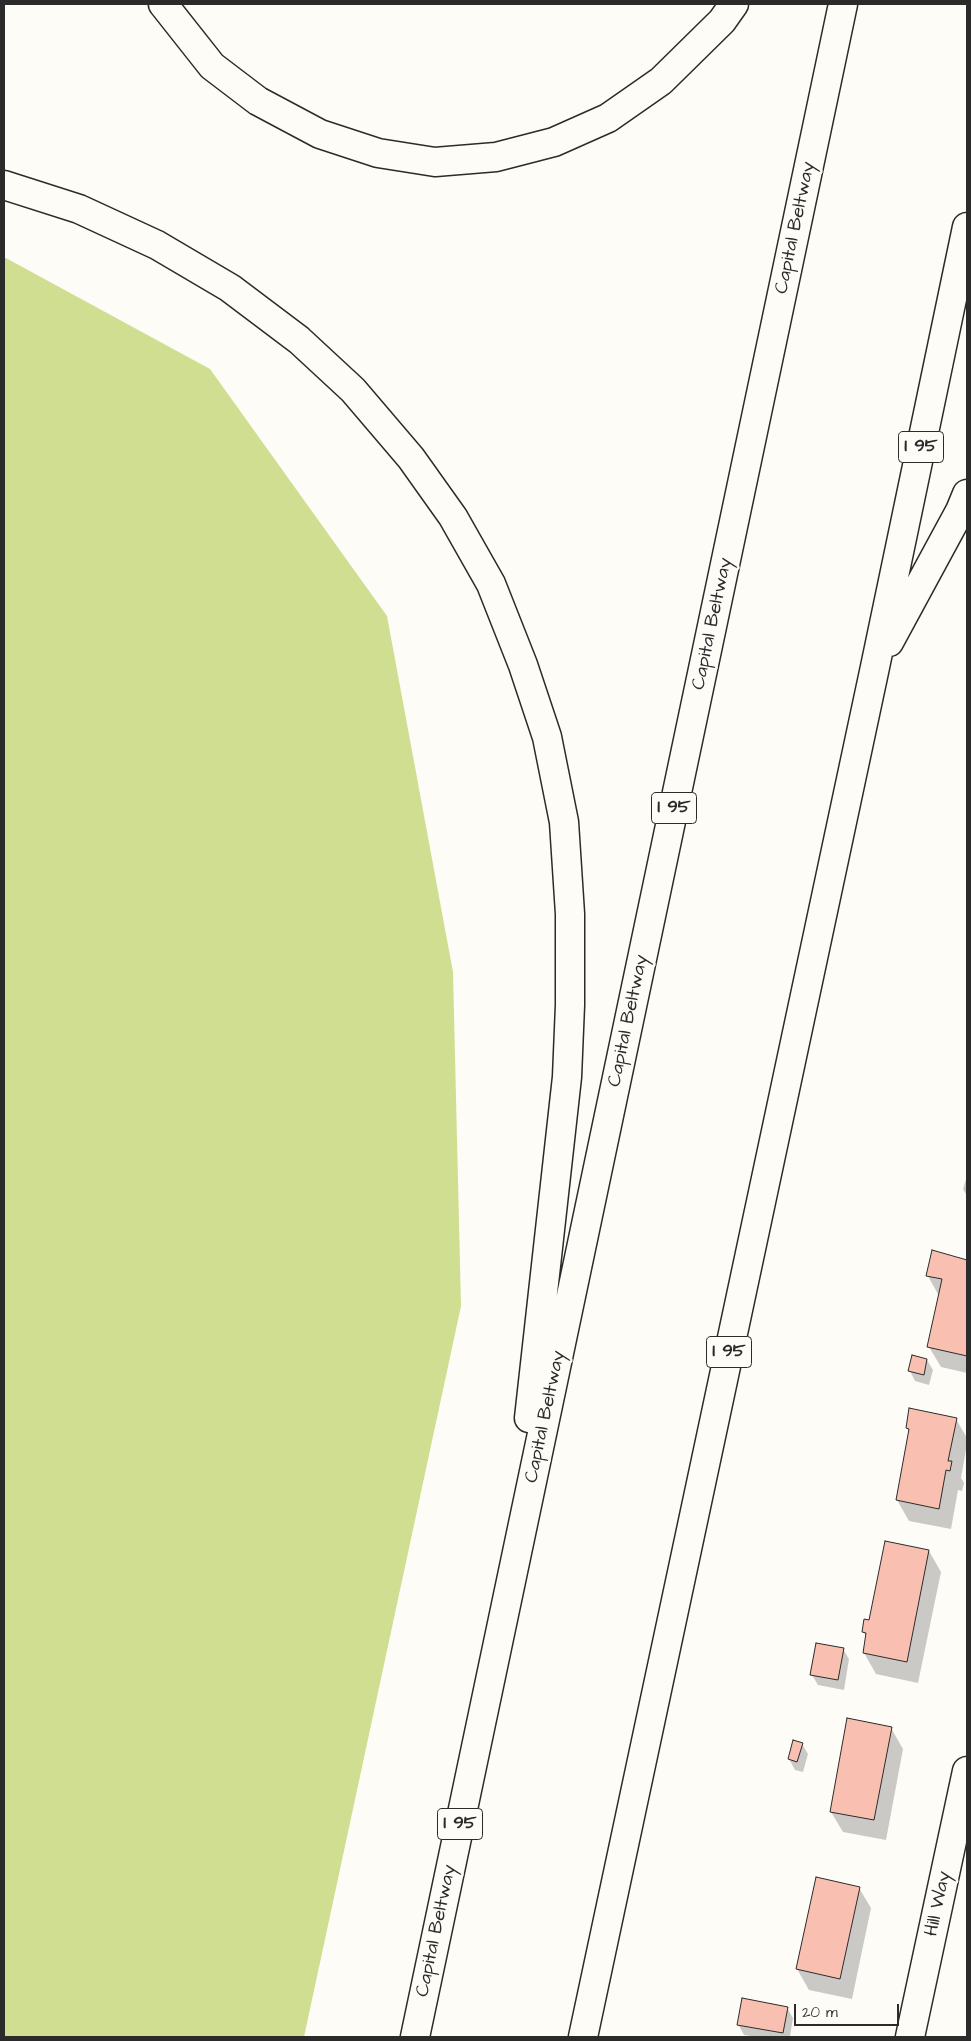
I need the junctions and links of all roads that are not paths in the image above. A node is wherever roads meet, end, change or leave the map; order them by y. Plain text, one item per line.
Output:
1 (162, 4) edge
2 (734, 4) edge
3 (843, 4) edge
4 (4, 185) edge
5 (967, 226) edge
6 (967, 494) edge
7 (876, 667) junction
8 (505, 1612) junction
9 (967, 1771) edge
10 (415, 2037) edge
11 (583, 2037) edge
12 (910, 2037) edge

1 - 2 main road
3 - 8 main road, Capital Beltway / I 95
4 - 8 main road
5 - 7 main road, I 95
6 - 7 main road
7 - 11 main road, I 95
8 - 10 main road, Capital Beltway / I 95
9 - 12 main road, Hill Way

